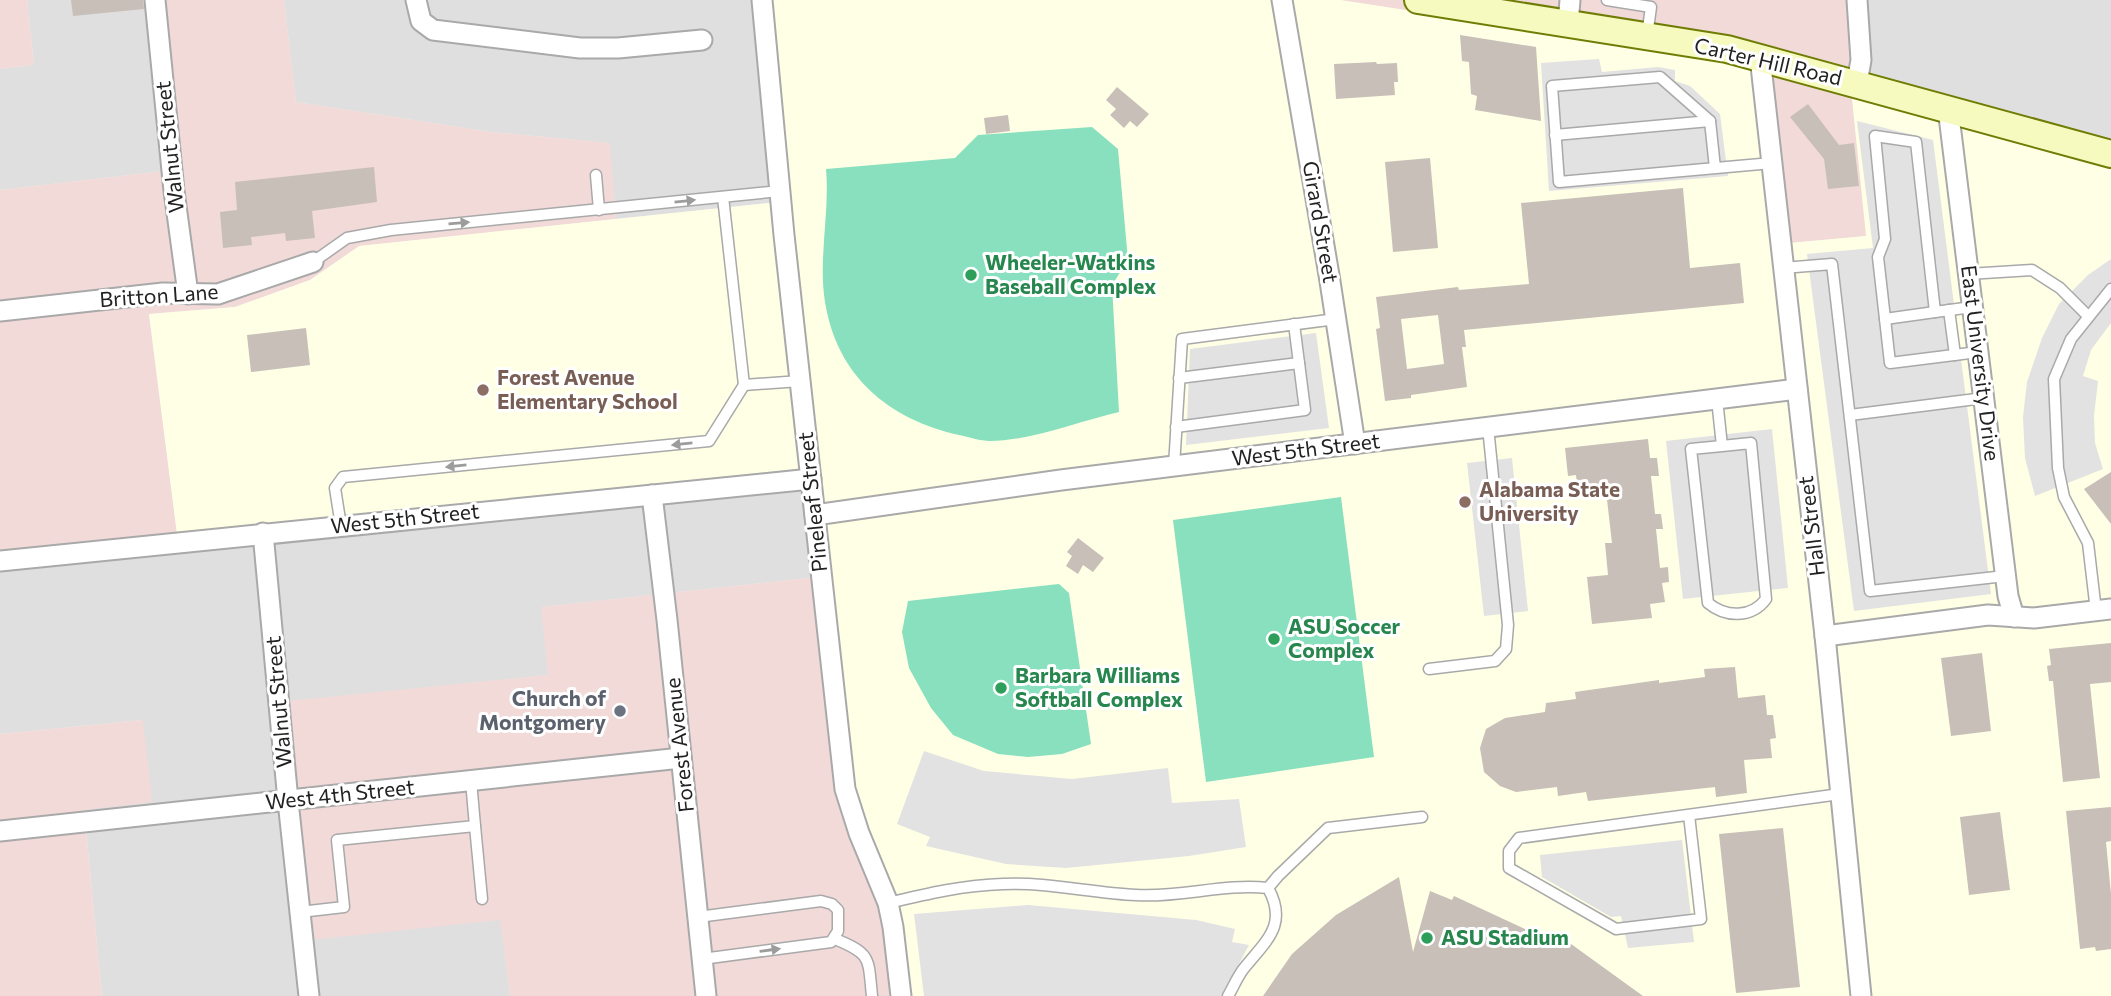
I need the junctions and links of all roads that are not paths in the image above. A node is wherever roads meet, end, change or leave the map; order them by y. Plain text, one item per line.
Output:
1 (155, 0) edge
2 (416, 0) edge
3 (762, 0) edge
4 (1282, 0) edge
5 (1418, 0) edge
6 (1607, 0) edge
7 (1857, 0) edge
8 (1569, 12) edge
9 (1647, 37) junction
10 (702, 40) dead end
11 (1760, 57) junction
12 (1857, 83) junction
13 (1948, 108) junction
14 (1710, 121) junction
15 (1555, 135) junction
16 (2111, 155) edge
17 (1772, 163) junction
18 (1715, 168) junction
19 (596, 175) dead end
20 (780, 191) junction
21 (723, 197) junction
22 (599, 210) junction
23 (313, 262) joint
24 (1783, 268) junction
25 (1968, 274) junction
26 (2111, 289) edge
27 (188, 294) junction
28 (1972, 307) junction
29 (1949, 310) junction
30 (0, 312) edge
31 (1936, 312) junction
32 (2088, 316) junction
33 (1336, 319) junction
34 (1885, 319) junction
35 (1294, 324) junction
36 (1978, 352) junction
37 (1955, 355) junction
38 (1299, 363) junction
39 (1180, 378) junction
40 (800, 381) junction
41 (744, 385) junction
42 (1797, 389) junction
43 (1984, 398) junction
44 (1717, 399) junction
45 (1850, 415) junction
46 (1176, 427) junction
47 (1488, 427) junction
48 (1355, 444) junction
49 (1722, 446) junction
50 (1174, 466) junction
51 (811, 479) junction
52 (652, 495) junction
53 (815, 515) junction
54 (341, 526) junction
55 (263, 533) junction
56 (0, 561) edge
57 (2006, 576) junction
58 (2104, 610) edge
59 (2014, 617) junction
60 (1825, 636) junction
61 (1429, 670) dead end
62 (681, 758) junction
63 (471, 781) junction
64 (1840, 794) junction
65 (288, 801) junction
66 (1689, 815) junction
67 (1422, 817) dead end
68 (475, 827) junction
69 (0, 831) edge
70 (1268, 888) junction
71 (482, 899) dead end
72 (887, 903) junction
73 (300, 912) junction
74 (698, 917) junction
75 (835, 939) junction
76 (702, 959) junction
77 (309, 996) edge
78 (706, 996) edge
79 (872, 996) edge
80 (901, 996) edge
81 (1228, 996) edge
82 (1861, 996) edge

1 - 27 street, Walnut Street
2 - 10 street
3 - 20 street, Pineleaf Street
4 - 33 street, Girard Street
5 - 8 main road, Carter Hill Road
6 - 9 lane
7 - 12 street
8 - 9 main road, Carter Hill Road
9 - 11 main road, Carter Hill Road
11 - 12 main road, Carter Hill Road
11 - 17 street, Hall Street
12 - 13 main road, Carter Hill Road
13 - 16 main road, Carter Hill Road
13 - 25 street, East University Drive
14 - 15 lane
14 - 15 lane
14 - 18 lane
15 - 18 lane
17 - 18 lane
17 - 24 street, Hall Street
19 - 22 lane
20 - 21 lane
20 - 40 street, Pineleaf Street
22 -> 21 lane
21 - 41 lane
23 -> 22 lane
23 - 27 street, Britton Lane
24 - 42 street, Hall Street
24 - 45 lane
25 - 28 street, East University Drive
25 - 32 lane
26 - 32 lane
27 - 30 street, Britton Lane
28 - 29 lane
28 - 36 street, East University Drive
29 - 31 lane
29 - 37 lane
31 - 34 lane
31 - 34 lane
32 - 58 lane
33 - 35 lane
33 - 48 street, Girard Street
34 - 37 lane
35 - 38 lane
35 - 39 lane
36 - 37 lane
36 - 43 street, East University Drive
38 - 39 lane
38 - 46 lane
39 - 46 lane
40 - 41 lane
40 - 51 street, Pineleaf Street
41 -> 54 lane
42 - 44 street, West 5th Street
42 - 60 street, Hall Street
43 - 45 lane
43 - 57 street, East University Drive
44 - 47 street, West 5th Street
44 - 49 lane
45 - 57 lane
46 - 50 lane
47 - 48 street, West 5th Street
47 - 61 lane
48 - 50 street, West 5th Street
49 - 49 lane
50 - 53 street, West 5th Street
51 - 52 street, West 5th Street
51 - 53 street, Pineleaf Street
52 - 54 street, West 5th Street
52 - 62 street, Forest Avenue
53 - 72 street, Pineleaf Street
54 - 55 street, West 5th Street
55 - 56 street, West 5th Street
55 - 65 street, Walnut Street
57 - 59 street, East University Drive
58 - 59 street
59 - 60 street
60 - 64 street, Hall Street
62 - 63 street, West 4th Street
62 - 74 street, Forest Avenue
63 - 65 street, West 4th Street
63 - 68 lane
64 - 66 lane
64 - 82 street, Hall Street
65 - 69 street, West 4th Street
65 - 73 street, Walnut Street
66 - 66 lane
67 - 70 lane
68 - 71 lane
68 - 73 lane
70 - 72 lane
70 - 81 lane
72 - 80 street, Pineleaf Street
73 - 77 street, Walnut Street
74 - 75 lane
74 - 76 street, Forest Avenue
76 -> 75 lane
75 - 79 lane
76 - 78 street, Forest Avenue

